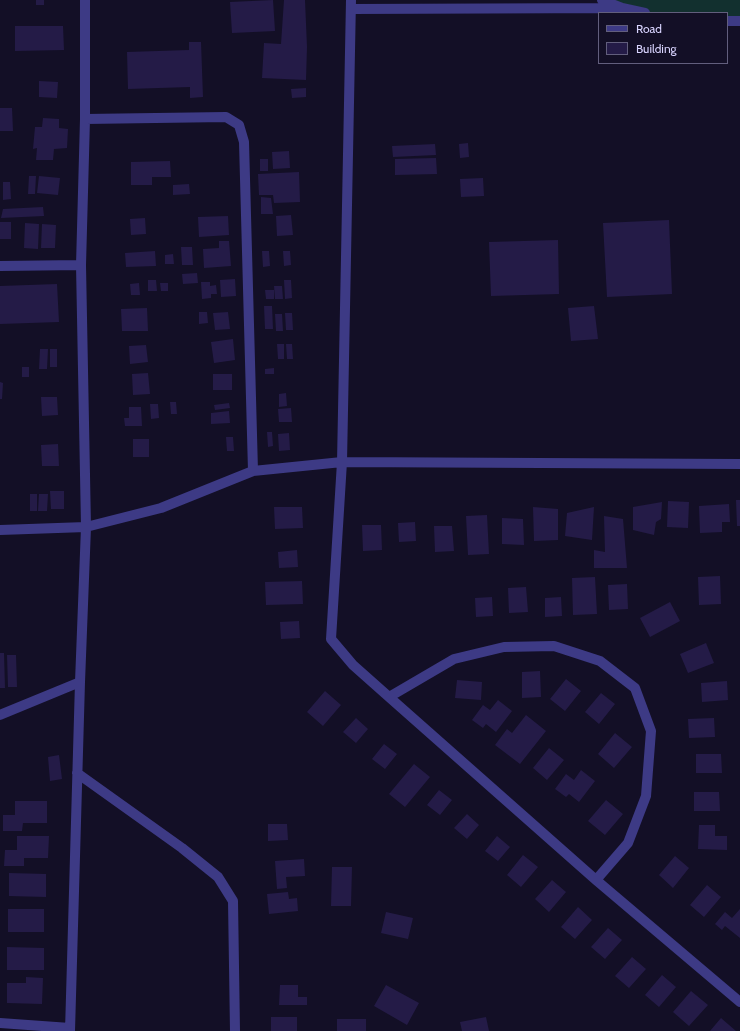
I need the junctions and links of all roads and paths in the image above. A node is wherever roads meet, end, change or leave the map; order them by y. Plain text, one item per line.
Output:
1 (85, 0) edge
2 (602, 0) edge
3 (351, 5) edge
4 (622, 8) junction
5 (640, 12) edge
6 (728, 21) edge
7 (740, 21) edge
8 (85, 119) junction
9 (81, 265) junction
10 (0, 266) edge
11 (342, 462) junction
12 (740, 464) edge
13 (253, 471) junction
14 (86, 527) junction
15 (0, 530) edge
16 (80, 682) junction
17 (389, 697) junction
18 (0, 715) edge
19 (77, 773) junction
20 (596, 880) junction
21 (740, 1002) edge
22 (0, 1024) edge
23 (70, 1030) edge
24 (235, 1031) edge

1 - 8 street
2 - 4 street
3 - 4 street
3 - 11 street
4 - 5 street
6 - 7 street
8 - 9 street
8 - 13 street
9 - 10 street
9 - 14 street
11 - 12 street
11 - 13 street
11 - 17 street
13 - 14 street
14 - 15 street
14 - 16 street
16 - 18 street
16 - 19 street
17 - 20 street
17 - 20 street
19 - 23 street
19 - 24 street
20 - 21 street
22 - 23 street

